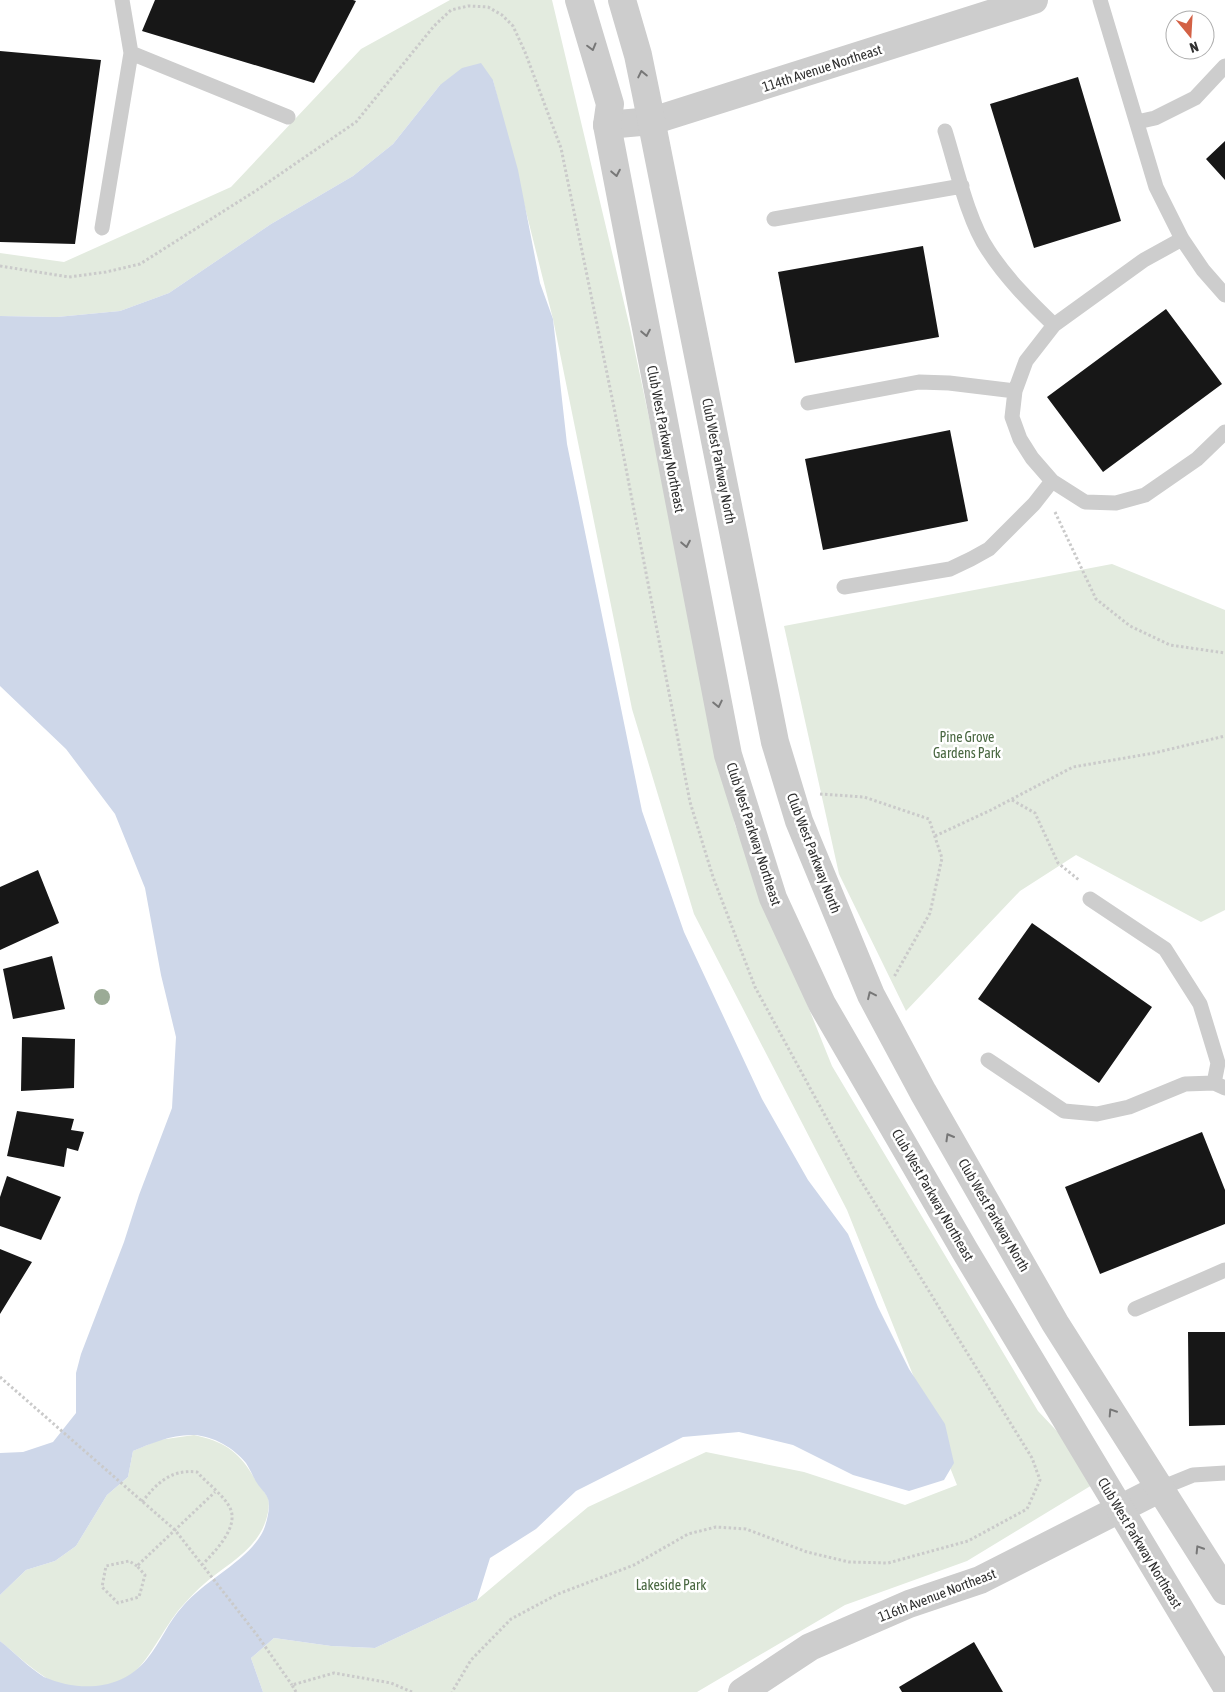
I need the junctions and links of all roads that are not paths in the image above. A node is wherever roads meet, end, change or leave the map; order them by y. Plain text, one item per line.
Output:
1 (122, 0) edge
2 (579, 0) edge
3 (622, 0) edge
4 (1034, 0) edge
5 (1100, 0) edge
6 (130, 53) junction
7 (1225, 66) edge
8 (288, 117) dead end
9 (652, 122) junction
10 (1138, 122) junction
11 (607, 126) junction
12 (946, 131) dead end
13 (962, 186) junction
14 (774, 219) dead end
15 (102, 228) dead end
16 (1182, 239) junction
17 (1225, 295) edge
18 (1054, 325) junction
19 (1015, 391) junction
20 (808, 403) dead end
21 (1225, 432) edge
22 (1052, 481) junction
23 (844, 587) dead end
24 (1090, 899) road end
25 (988, 1060) dead end
26 (1219, 1086) edge
27 (1225, 1270) edge
28 (1135, 1309) dead end
29 (1225, 1473) edge
30 (1161, 1488) junction
31 (1120, 1510) junction
32 (1225, 1591) edge
33 (1225, 1684) edge
34 (742, 1692) edge

1 - 6 lane
2 -> 11 street, Club West Parkway Northeast
9 -> 3 street, Club West Parkway North
4 - 9 street, 114th Avenue Northeast
5 - 10 lane
6 - 8 lane
6 - 15 lane
7 - 10 lane
9 - 11 street, 114th Avenue Northeast
30 -> 9 street, Club West Parkway North
10 - 16 lane
11 -> 31 street, Club West Parkway Northeast
12 - 13 lane
13 - 14 lane
13 - 18 lane
16 - 17 lane
16 - 18 lane
18 - 19 lane
19 - 20 lane
19 - 22 lane
21 - 22 lane
22 - 23 lane
24 - 26 lane
25 - 26 lane
27 - 28 lane
29 - 30 lane
30 - 31 street, 116th Avenue Northeast
32 -> 30 street, Club West Parkway North
31 - 33 street, Club West Parkway Northeast
31 - 34 street, 116th Avenue Northeast

